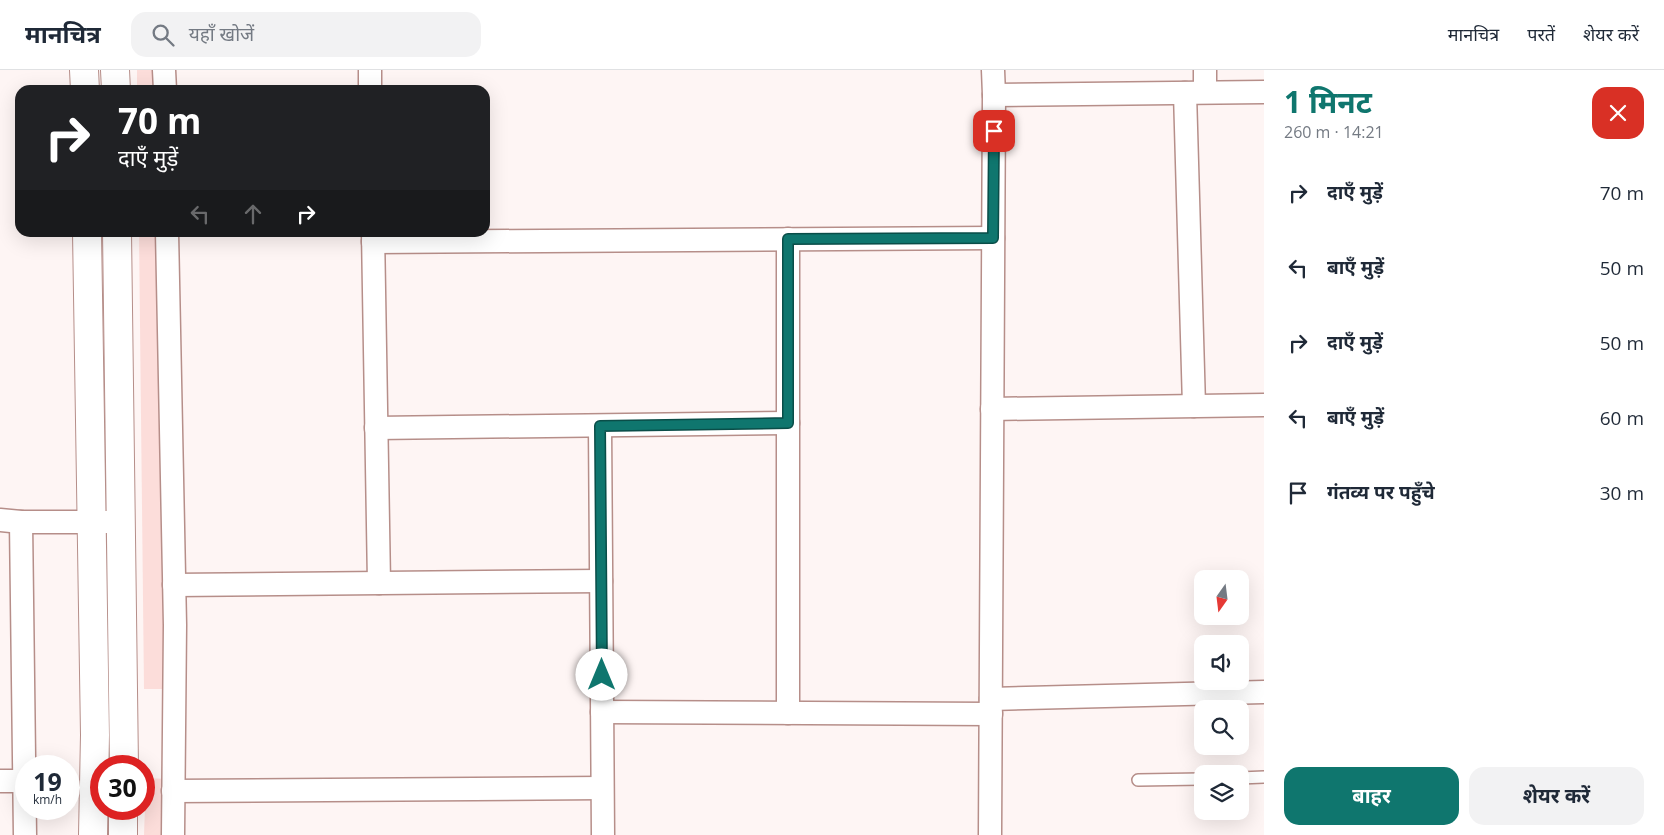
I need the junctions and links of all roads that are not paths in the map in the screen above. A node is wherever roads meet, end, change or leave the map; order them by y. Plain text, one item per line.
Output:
1 (84, 70) edge
2 (115, 70) edge
3 (164, 70) edge
4 (370, 70) edge
5 (993, 70) edge
6 (1204, 70) edge
7 (85, 85) edge
8 (116, 85) edge
9 (165, 85) edge
10 (370, 85) edge
11 (1264, 92) edge
12 (1195, 93) junction
13 (994, 95) junction
14 (87, 237) edge
15 (117, 237) edge
16 (168, 237) edge
17 (373, 237) edge
18 (993, 238) junction
19 (788, 239) junction
20 (1264, 405) edge
21 (1194, 406) junction
22 (992, 409) junction
23 (788, 423) junction
24 (600, 426) junction
25 (376, 428) junction
26 (10, 521) edge
27 (91, 522) junction
28 (121, 522) junction
29 (601, 581) junction
30 (379, 583) junction
31 (174, 585) junction
32 (1264, 692) edge
33 (991, 707) junction
34 (602, 712) junction
35 (788, 713) junction
36 (23, 755) edge
37 (124, 755) edge
38 (1264, 777) edge
39 (1249, 778) edge
40 (1194, 779) edge
41 (1138, 780) dead end
42 (0, 781) edge
43 (15, 781) edge
44 (602, 788) junction
45 (173, 792) junction
46 (25, 820) edge
47 (123, 820) edge
48 (25, 835) edge
49 (93, 835) edge
50 (123, 835) edge
51 (173, 835) edge
52 (603, 835) edge
53 (990, 835) edge

1 - 7 street
2 - 8 street
3 - 9 street
4 - 10 street
5 - 13 street
6 - 12 street
11 - 12 street
12 - 13 street
12 - 21 street
13 - 18 street
14 - 27 street
15 - 28 street
16 - 31 street
17 - 19 street
17 - 25 street
18 - 19 street
18 - 22 street
19 - 23 street
20 - 21 street
21 - 22 street
22 - 33 street
23 - 24 street
23 - 35 street
24 - 25 street
24 - 29 street
25 - 30 street
26 - 27 street
26 - 36 street
27 - 28 street
27 - 49 street
28 - 37 street
29 - 30 street
29 - 34 street
30 - 31 street
31 - 45 street
32 - 33 street
33 - 35 street
33 - 53 street
34 - 35 street
34 - 44 street
38 - 39 lane
40 - 41 lane
42 - 43 street
44 - 45 street
44 - 52 street
45 - 51 street
46 - 48 street
47 - 50 street

